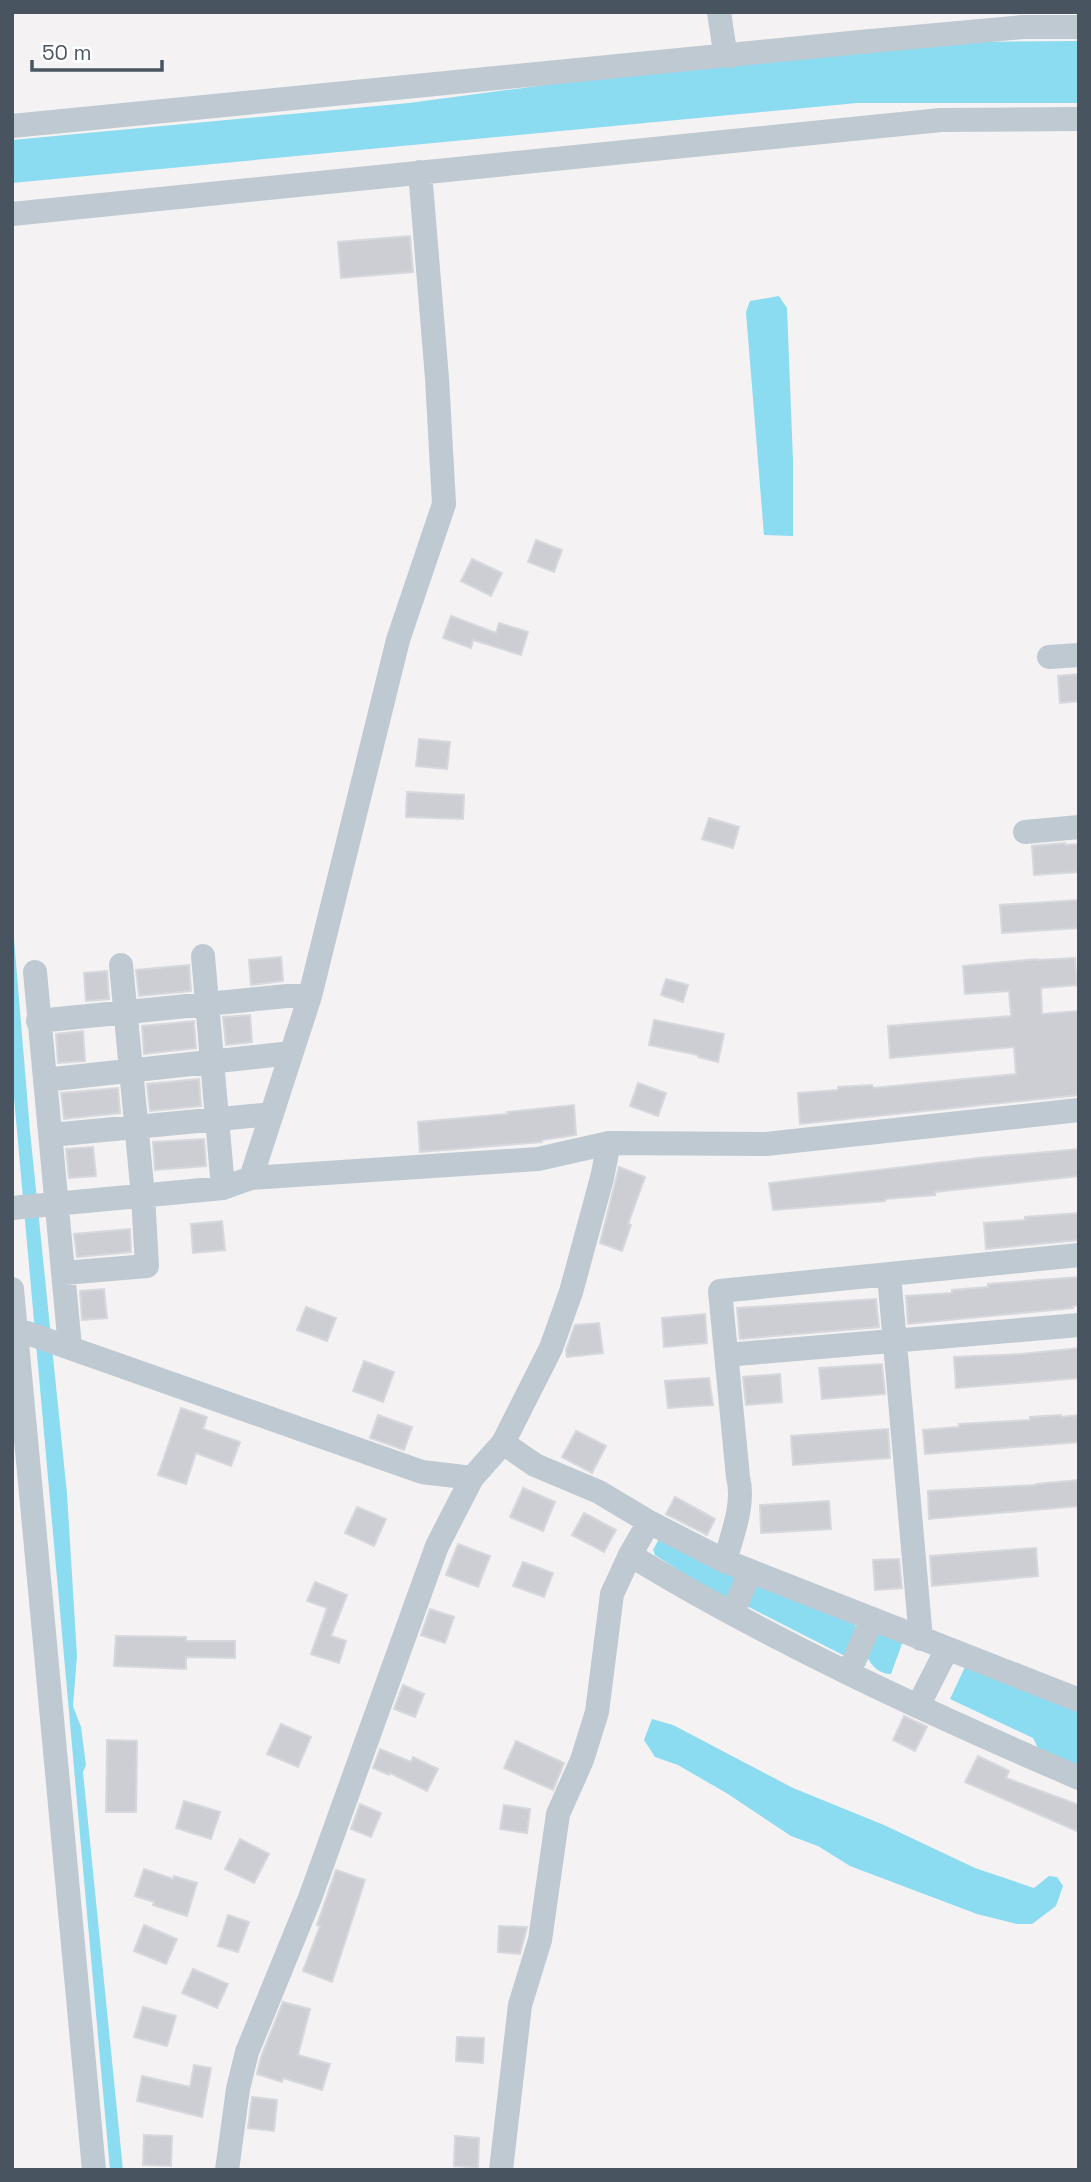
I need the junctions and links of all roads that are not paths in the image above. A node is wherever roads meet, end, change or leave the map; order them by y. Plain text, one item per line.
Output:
1 (719, 12) edge
2 (1079, 27) edge
3 (730, 55) junction
4 (1079, 119) edge
5 (12, 126) edge
6 (420, 172) junction
7 (12, 214) edge
8 (1079, 654) edge
9 (1049, 657) dead end
10 (1079, 827) edge
11 (1025, 832) dead end
12 (203, 956) dead end
13 (121, 965) dead end
14 (35, 972) dead end
15 (310, 996) junction
16 (207, 1004) junction
17 (125, 1012) junction
18 (38, 1021) junction
19 (291, 1053) junction
20 (212, 1062) junction
21 (130, 1071) junction
22 (44, 1080) junction
23 (1079, 1110) edge
24 (272, 1114) junction
25 (217, 1119) junction
26 (135, 1127) junction
27 (51, 1135) junction
28 (609, 1143) junction
29 (251, 1178) junction
30 (223, 1188) junction
31 (143, 1196) junction
32 (32, 1206) edge
33 (1079, 1255) edge
34 (64, 1273) junction
35 (888, 1275) junction
36 (12, 1289) edge
37 (1079, 1325) edge
38 (24, 1331) junction
39 (895, 1342) junction
40 (64, 1344) junction
41 (726, 1355) junction
42 (503, 1443) junction
43 (472, 1478) junction
44 (649, 1522) junction
45 (630, 1555) junction
46 (725, 1561) junction
47 (750, 1571) junction
48 (733, 1613) junction
49 (872, 1619) junction
50 (921, 1639) junction
51 (947, 1649) junction
52 (846, 1672) junction
53 (1079, 1700) edge
54 (918, 1706) junction
55 (1079, 1778) edge
56 (94, 2170) edge
57 (227, 2170) edge
58 (501, 2170) edge

1 - 3 street
2 - 3 street
3 - 5 street
4 - 6 street
6 - 7 street
6 - 15 street
8 - 9 street
10 - 11 street
12 - 16 street
13 - 17 street
14 - 18 street
15 - 16 street
15 - 19 street
16 - 17 street
16 - 20 street
17 - 18 street
17 - 21 street
18 - 22 street
19 - 20 street
19 - 24 street
20 - 21 street
20 - 25 street
21 - 22 street
21 - 26 street
22 - 27 street
23 - 28 street
24 - 25 street
24 - 29 street
25 - 26 street
25 - 30 street
26 - 27 street
26 - 31 street
27 - 32 street
28 - 29 street
28 - 42 street
29 - 30 street
30 - 31 street
31 - 32 street
31 - 34 street
32 - 34 street
33 - 35 street
34 - 40 street
35 - 39 street
35 - 41 street
36 - 38 street
37 - 39 street
38 - 40 street
38 - 56 street
39 - 41 street
39 - 50 street
40 - 43 street
41 - 46 street
42 - 43 street
42 - 44 street
43 - 57 street
44 - 45 street
44 - 46 street
45 - 48 street
45 - 58 street
46 - 47 street
47 - 48 street
47 - 49 street
48 - 52 street
49 - 50 street
49 - 52 street
50 - 51 street
51 - 53 street
51 - 54 street
52 - 54 street
54 - 55 street

